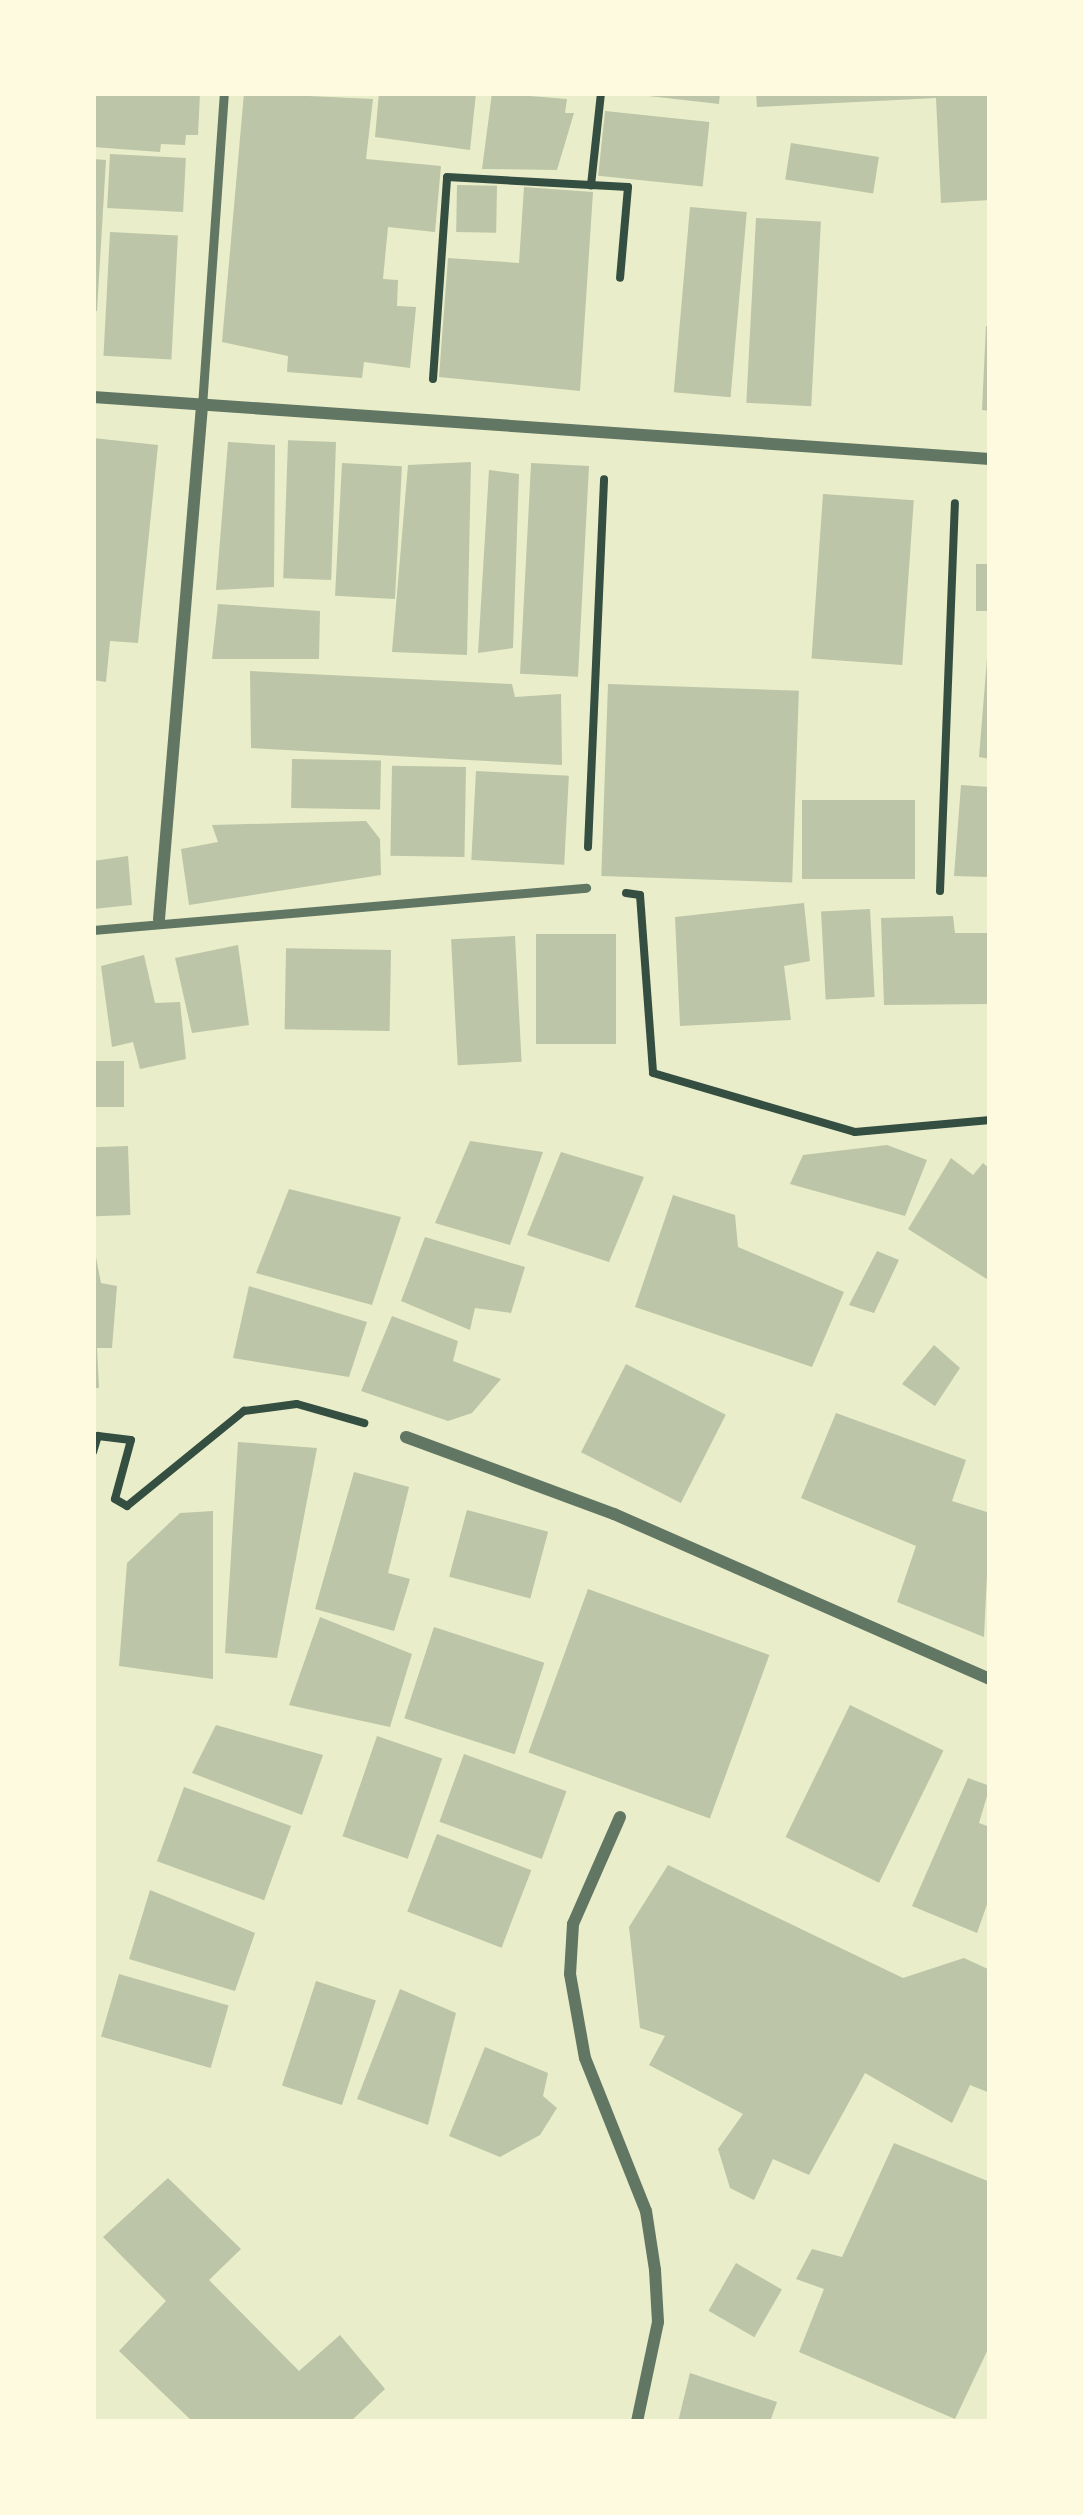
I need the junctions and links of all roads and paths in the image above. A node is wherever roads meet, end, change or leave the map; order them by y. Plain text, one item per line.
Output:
1 (224, 93) edge
2 (601, 93) edge
3 (591, 184) junction
4 (620, 278) dead end
5 (93, 397) edge
6 (202, 406) junction
7 (430, 422) junction
8 (606, 435) junction
9 (957, 456) junction
10 (990, 459) edge
11 (588, 854) dead end
12 (586, 888) joint
13 (940, 891) dead end
14 (158, 920) junction
15 (93, 930) edge
16 (990, 1120) edge
17 (406, 1438) joint
18 (93, 1452) edge
19 (990, 1679) edge
20 (620, 1817) dead end
21 (638, 2422) edge

1 - 6 lane
2 - 3 path
3 - 4 path
3 - 7 path
5 - 6 street
6 - 7 street
6 - 14 street
7 - 8 street
8 - 9 street
8 - 11 path
9 - 10 street
9 - 13 path
12 - 14 lane
12 - 16 path
14 - 15 lane
17 - 18 path
17 - 19 street
20 - 21 street

